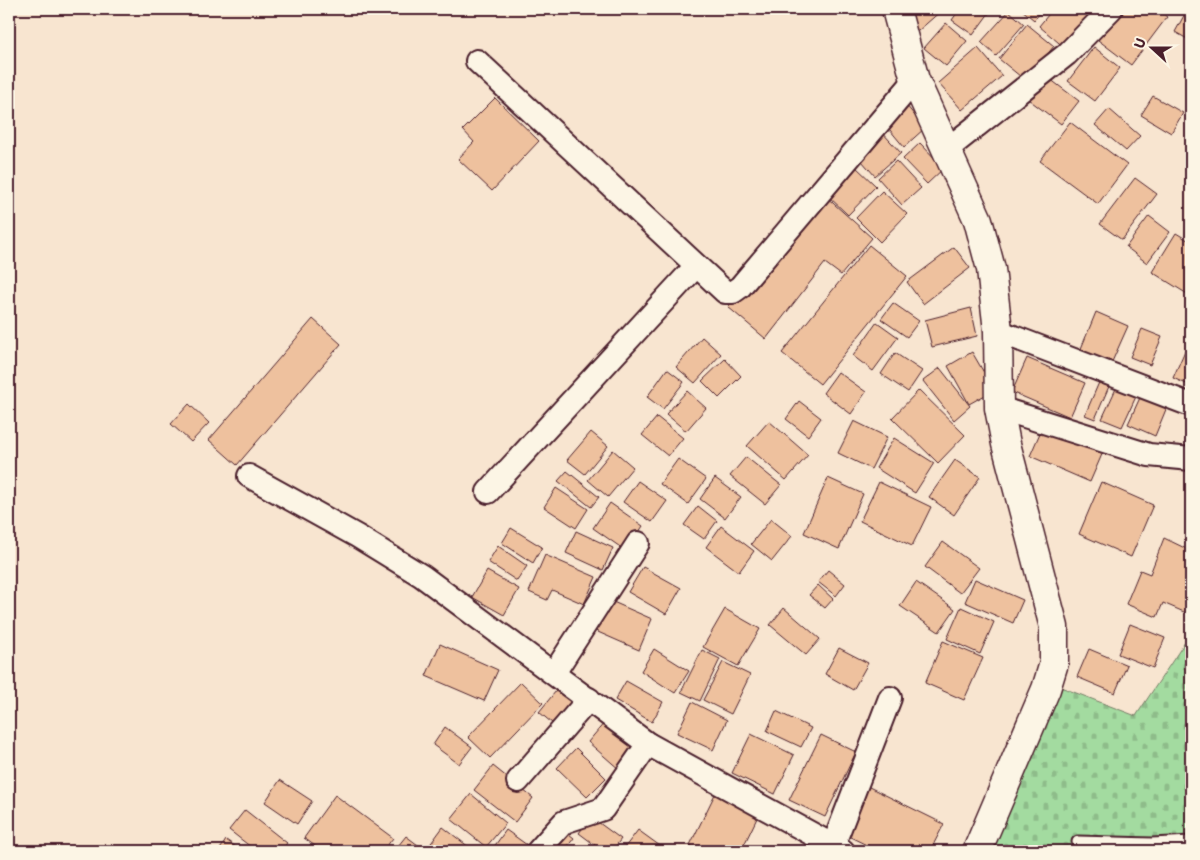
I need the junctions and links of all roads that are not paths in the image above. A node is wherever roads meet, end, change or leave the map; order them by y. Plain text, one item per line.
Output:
1 (896, 9) edge
2 (1111, 9) edge
3 (477, 61) dead end
4 (915, 80) junction
5 (945, 151) junction
6 (696, 266) junction
7 (998, 331) junction
8 (1191, 405) edge
9 (999, 408) junction
10 (1191, 459) edge
11 (249, 476) dead end
12 (488, 492) dead end
13 (638, 543) dead end
14 (554, 673) junction
15 (890, 698) dead end
16 (589, 699) junction
17 (648, 744) junction
18 (518, 781) dead end
19 (1078, 842) dead end
20 (1191, 842) edge
21 (833, 849) edge
22 (538, 851) edge
23 (978, 851) edge

1 - 4 street
2 - 5 street
3 - 6 street
4 - 5 street
4 - 6 street
5 - 7 street
6 - 12 street
7 - 8 street
7 - 9 street
9 - 10 street
9 - 23 street
11 - 14 street
13 - 14 street
14 - 16 street
15 - 21 street
16 - 17 street
16 - 18 street
17 - 21 street
17 - 22 street
19 - 20 lane

